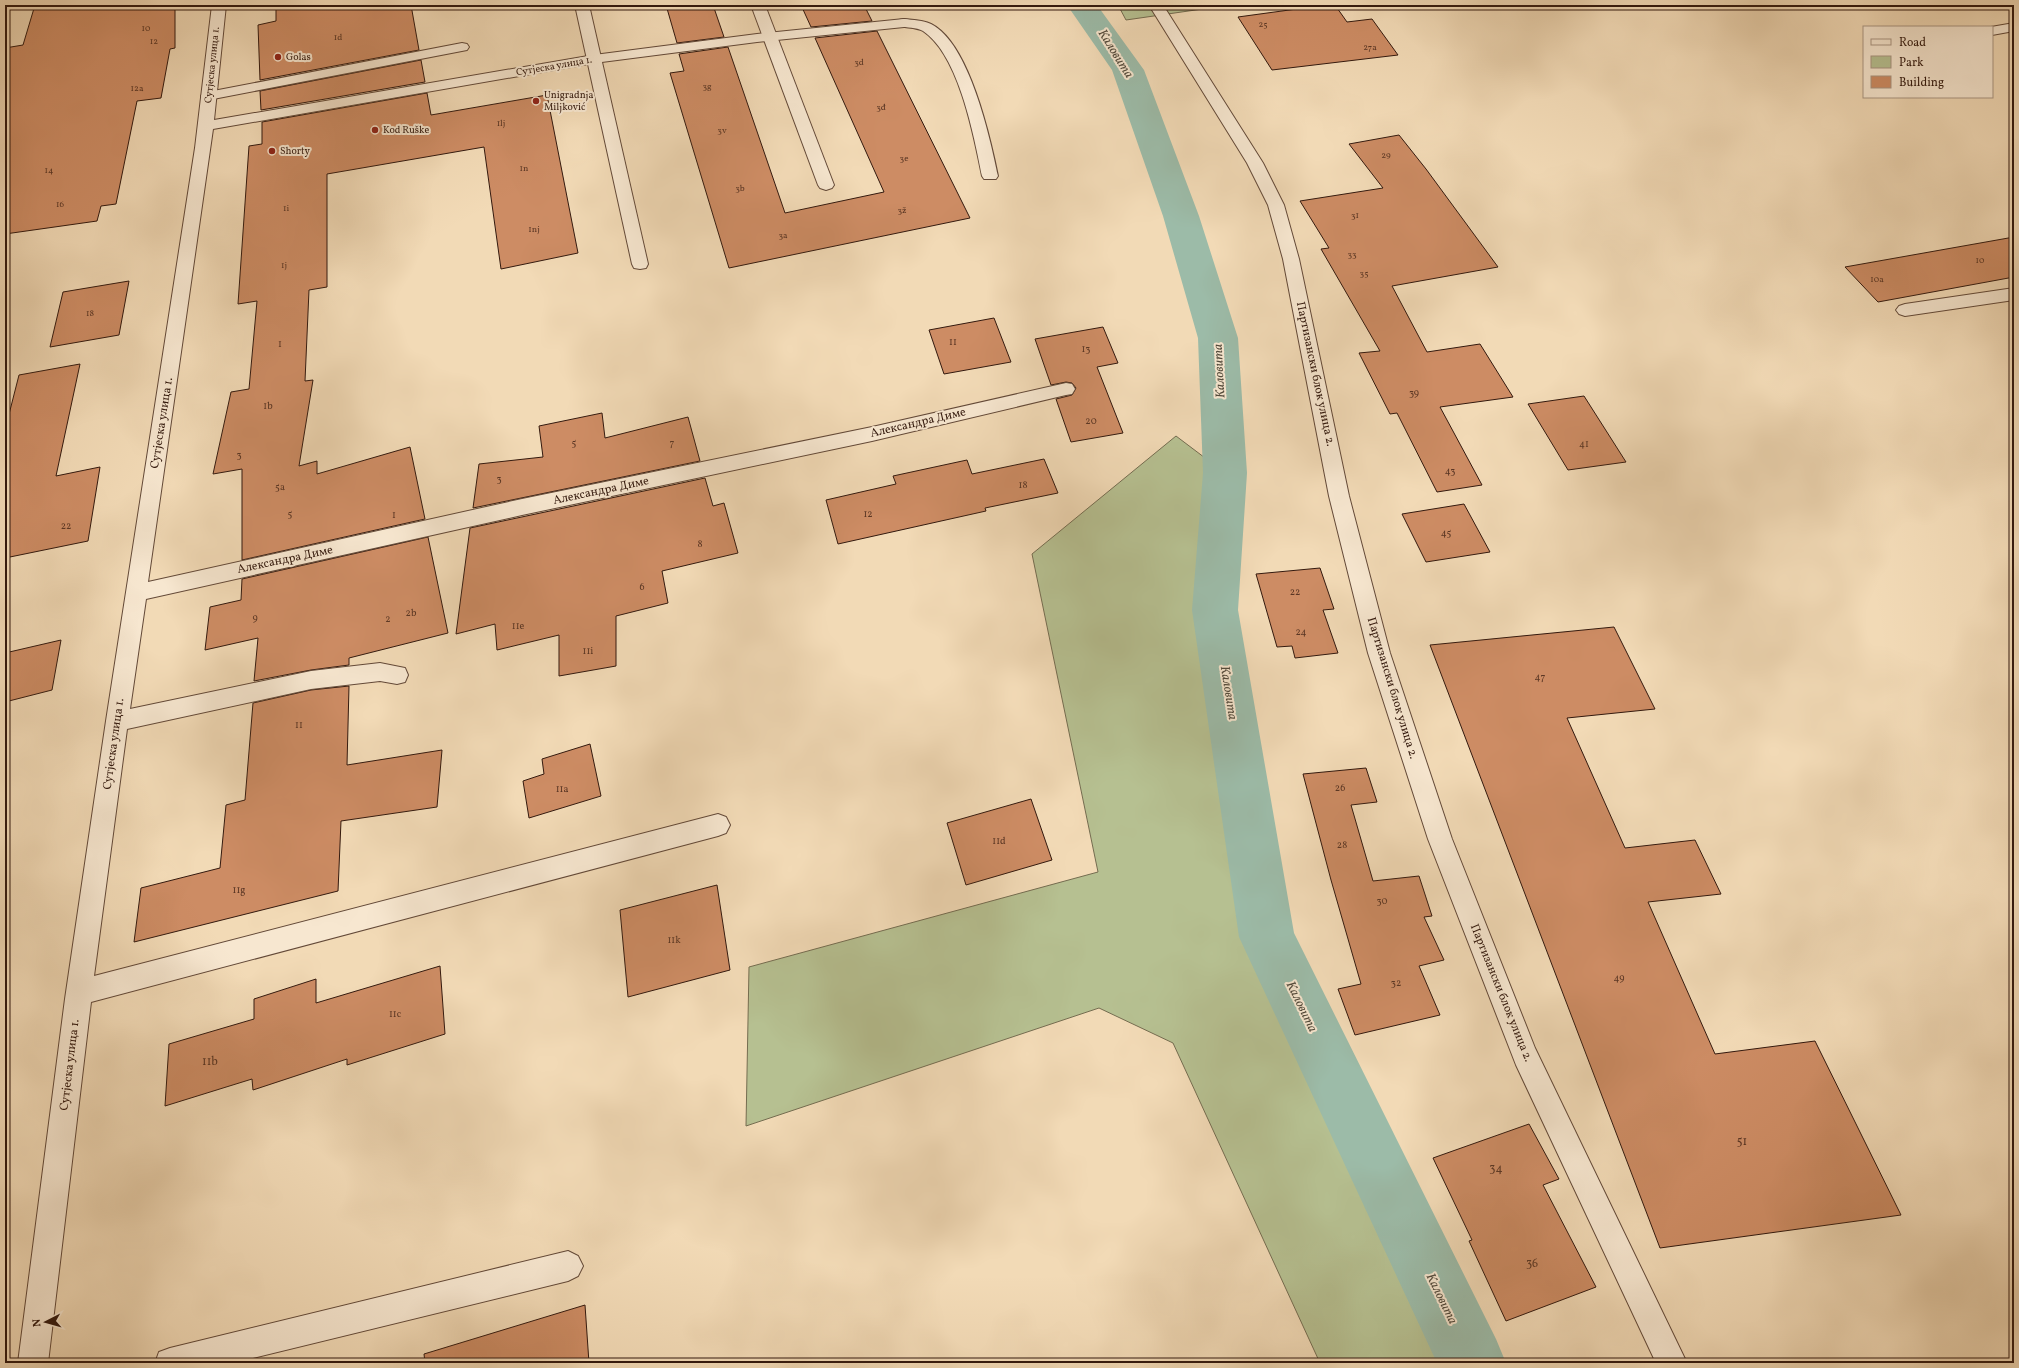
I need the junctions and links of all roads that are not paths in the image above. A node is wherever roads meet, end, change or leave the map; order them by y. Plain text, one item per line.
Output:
1 (219, 5) edge
2 (582, 5) edge
3 (758, 5) edge
4 (1156, 5) edge
5 (2014, 27) edge
6 (1993, 31) edge
7 (770, 37) junction
8 (462, 47) dead end
9 (594, 59) junction
10 (208, 96) junction
11 (205, 126) junction
12 (990, 176) dead end
13 (826, 184) dead end
14 (640, 264) dead end
15 (2014, 294) edge
16 (1905, 310) dead end
17 (1066, 389) dead end
18 (136, 593) junction
19 (397, 674) dead end
20 (117, 721) junction
21 (718, 825) dead end
22 (80, 992) junction
23 (568, 1266) dead end
24 (33, 1363) edge
25 (170, 1363) edge
26 (1672, 1363) edge

1 - 10 street, Сутјеска улица 1.
2 - 9 street
3 - 7 street
4 - 26 street, Партизански блок улица 2.
5 - 6 street
7 - 9 street, Сутјеска улица 1.
7 - 12 street, Сутјеска улица 1.
7 - 13 street
8 - 10 street
9 - 11 street, Сутјеска улица 1.
9 - 14 street
10 - 11 street, Сутјеска улица 1.
11 - 18 street, Сутјеска улица 1.
15 - 16 street
17 - 18 street, Александра Диме
18 - 20 street, Сутјеска улица 1.
19 - 20 street
20 - 22 street, Сутјеска улица 1.
21 - 22 street
22 - 24 street, Сутјеска улица 1.
23 - 25 street

